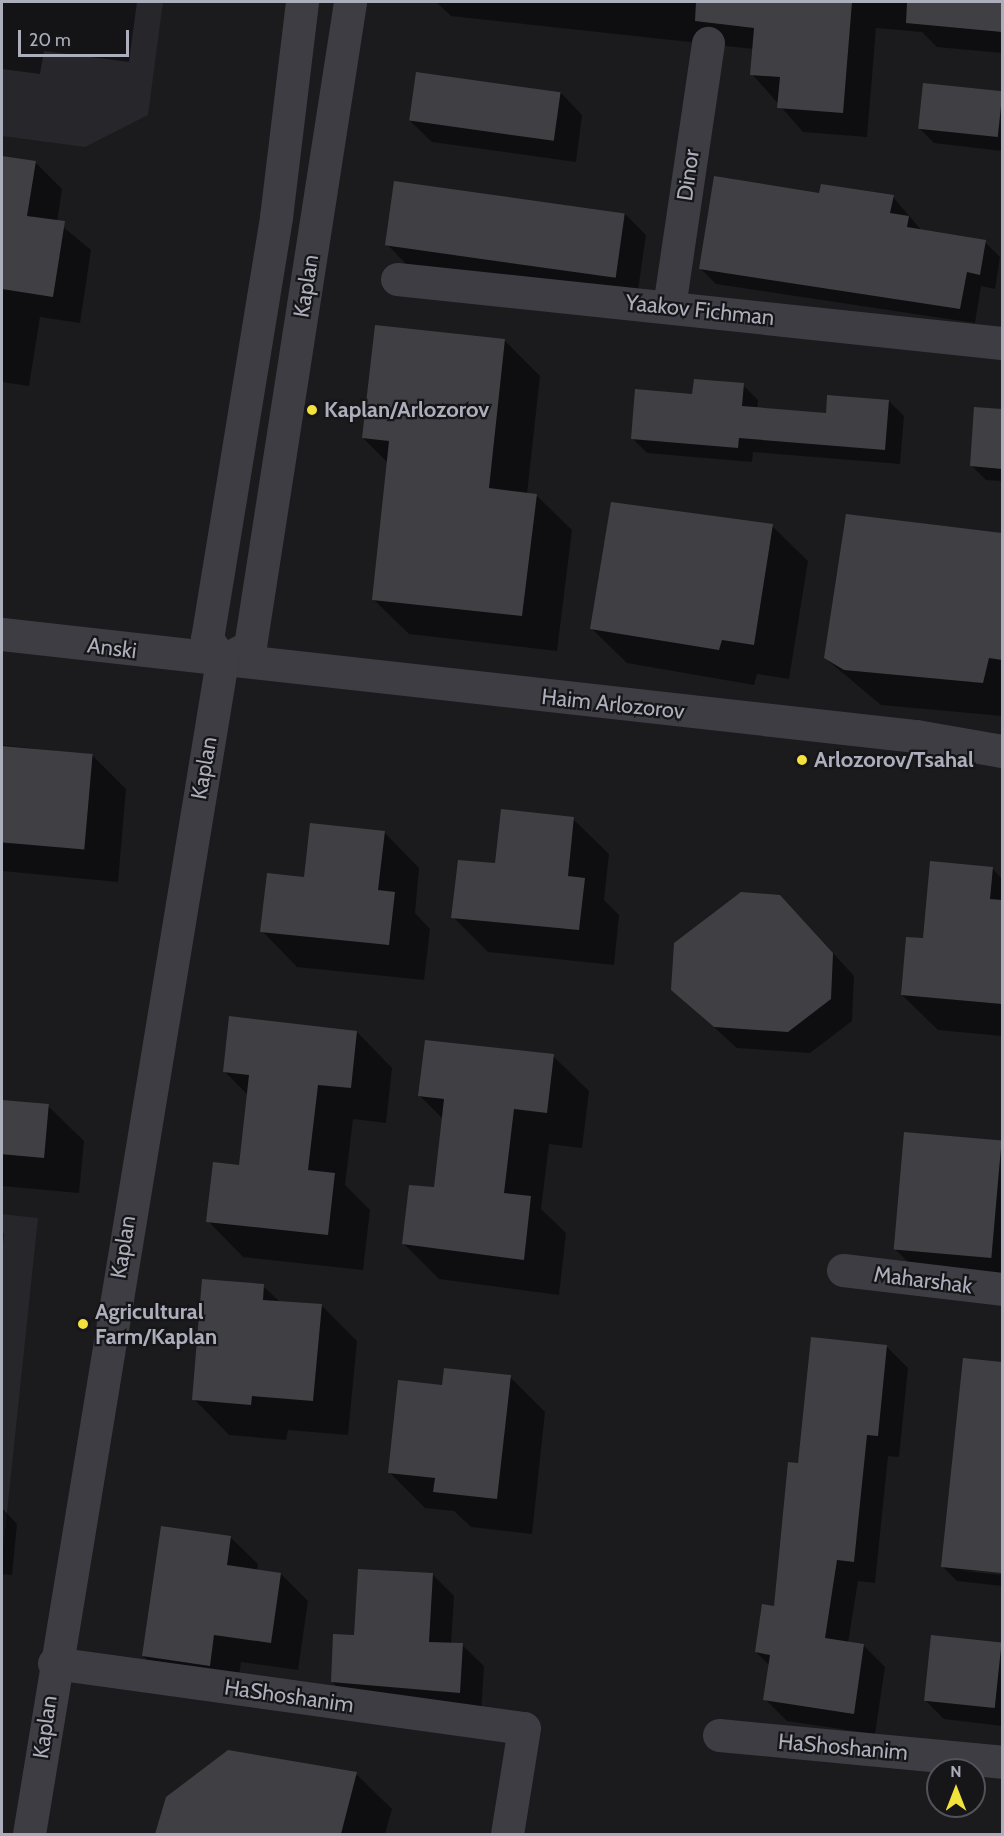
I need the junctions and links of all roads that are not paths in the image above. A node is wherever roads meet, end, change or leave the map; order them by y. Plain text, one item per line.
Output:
1 (302, 2) edge
2 (350, 2) edge
3 (708, 43) dead end
4 (397, 279) dead end
5 (669, 307) junction
6 (1002, 343) edge
7 (2, 634) edge
8 (222, 661) junction
9 (1002, 751) edge
10 (843, 1270) dead end
11 (1002, 1289) edge
12 (54, 1663) junction
13 (719, 1735) dead end
14 (1002, 1762) edge
15 (29, 1834) edge
16 (507, 1834) edge

1 - 8 street, Kaplan
2 - 8 street, Kaplan
3 - 5 street, Dinor
4 - 5 street, Yaakov Fichman
5 - 6 street, Yaakov Fichman
7 - 8 street, Anski
8 - 9 street, Haim Arlozorov
8 - 12 street, Kaplan
10 - 11 street, Maharshak
12 - 15 street, Kaplan
12 - 16 street, HaShoshanim
13 - 14 street, HaShoshanim

